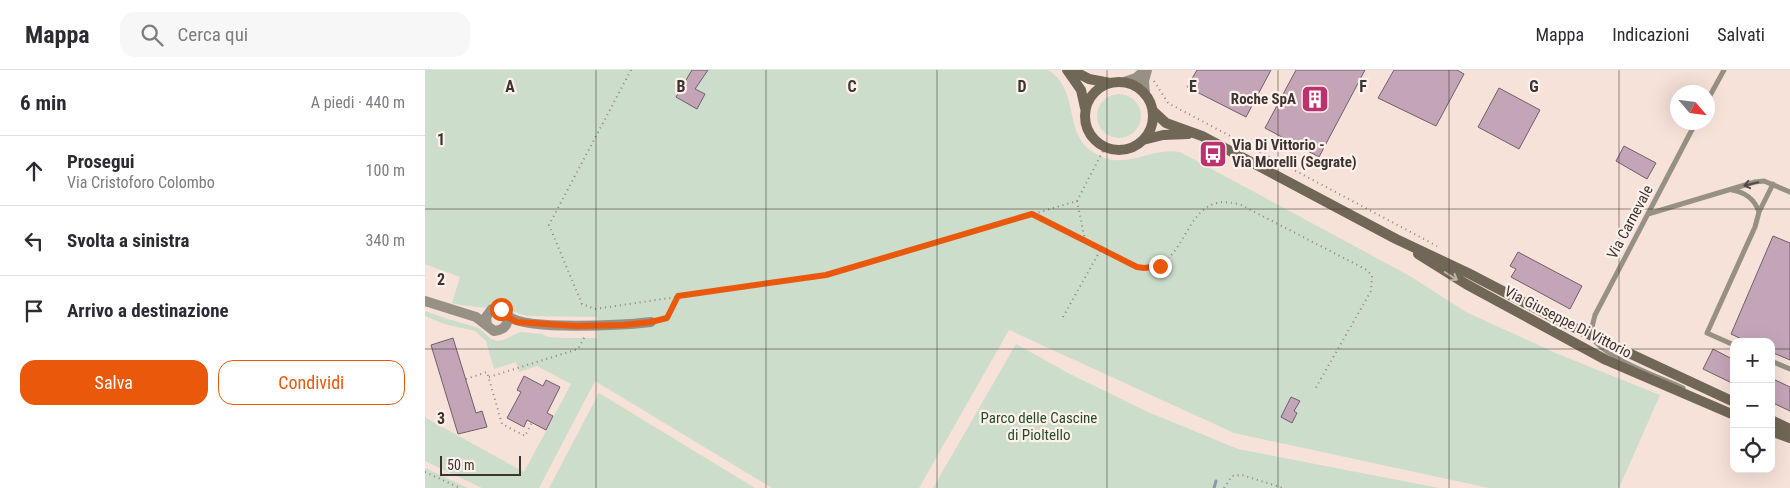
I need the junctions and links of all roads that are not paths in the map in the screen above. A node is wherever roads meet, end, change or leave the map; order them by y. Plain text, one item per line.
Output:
1 (1067, 70) edge
2 (1071, 70) edge
3 (1724, 70) edge
4 (1146, 72) edge
5 (1124, 82) junction
6 (1111, 83) junction
7 (1715, 86) edge
8 (1145, 94) junction
9 (1153, 111) junction
10 (1085, 112) junction
11 (1692, 130) edge
12 (1202, 136) junction
13 (1143, 140) junction
14 (1773, 184) junction
15 (1729, 190) junction
16 (1790, 192) edge
17 (1759, 212) junction
18 (1648, 214) junction
19 (1396, 239) junction
20 (425, 301) edge
21 (489, 311) junction
22 (472, 316) junction
23 (507, 316) junction
24 (651, 322) road end
25 (524, 323) junction
26 (487, 325) junction
27 (505, 327) junction
28 (1590, 335) junction
29 (1730, 343) edge
30 (1775, 363) edge
31 (1790, 369) edge
32 (1730, 400) edge
33 (1702, 402) junction
34 (1730, 413) edge
35 (1775, 422) edge
36 (1790, 429) edge
37 (1775, 432) edge
38 (1790, 438) edge

1 - 10 main road
2 - 6 main road
3 - 7 lane
4 - 5 street
4 - 8 street
5 - 6 main road
5 - 8 main road
6 - 10 main road
8 - 9 main road
9 - 12 main road, Via Giuseppe Di Vittorio
9 - 13 main road
10 - 13 main road
11 - 18 lane, Via Carnevale
12 - 13 main road, Via Giuseppe Di Vittorio
12 - 19 main road, Via Giuseppe Di Vittorio
14 -> 15 lane
14 - 16 lane
14 - 17 lane
15 - 17 lane
15 - 18 lane
17 - 29 lane
18 - 28 lane, Via Carnevale
19 - 28 main road, Via Giuseppe Di Vittorio
19 -> 33 main road, Via Giuseppe Di Vittorio
20 - 22 street
21 - 22 street
21 - 23 street
21 - 26 street
22 - 26 street
23 - 25 street
23 - 27 street
24 - 25 street
25 - 27 street
26 - 27 street
28 - 32 main road, Via Giuseppe Di Vittorio
28 - 33 lane
30 - 31 lane
33 - 34 main road, Via Giuseppe Di Vittorio
35 - 36 main road
37 - 38 main road

